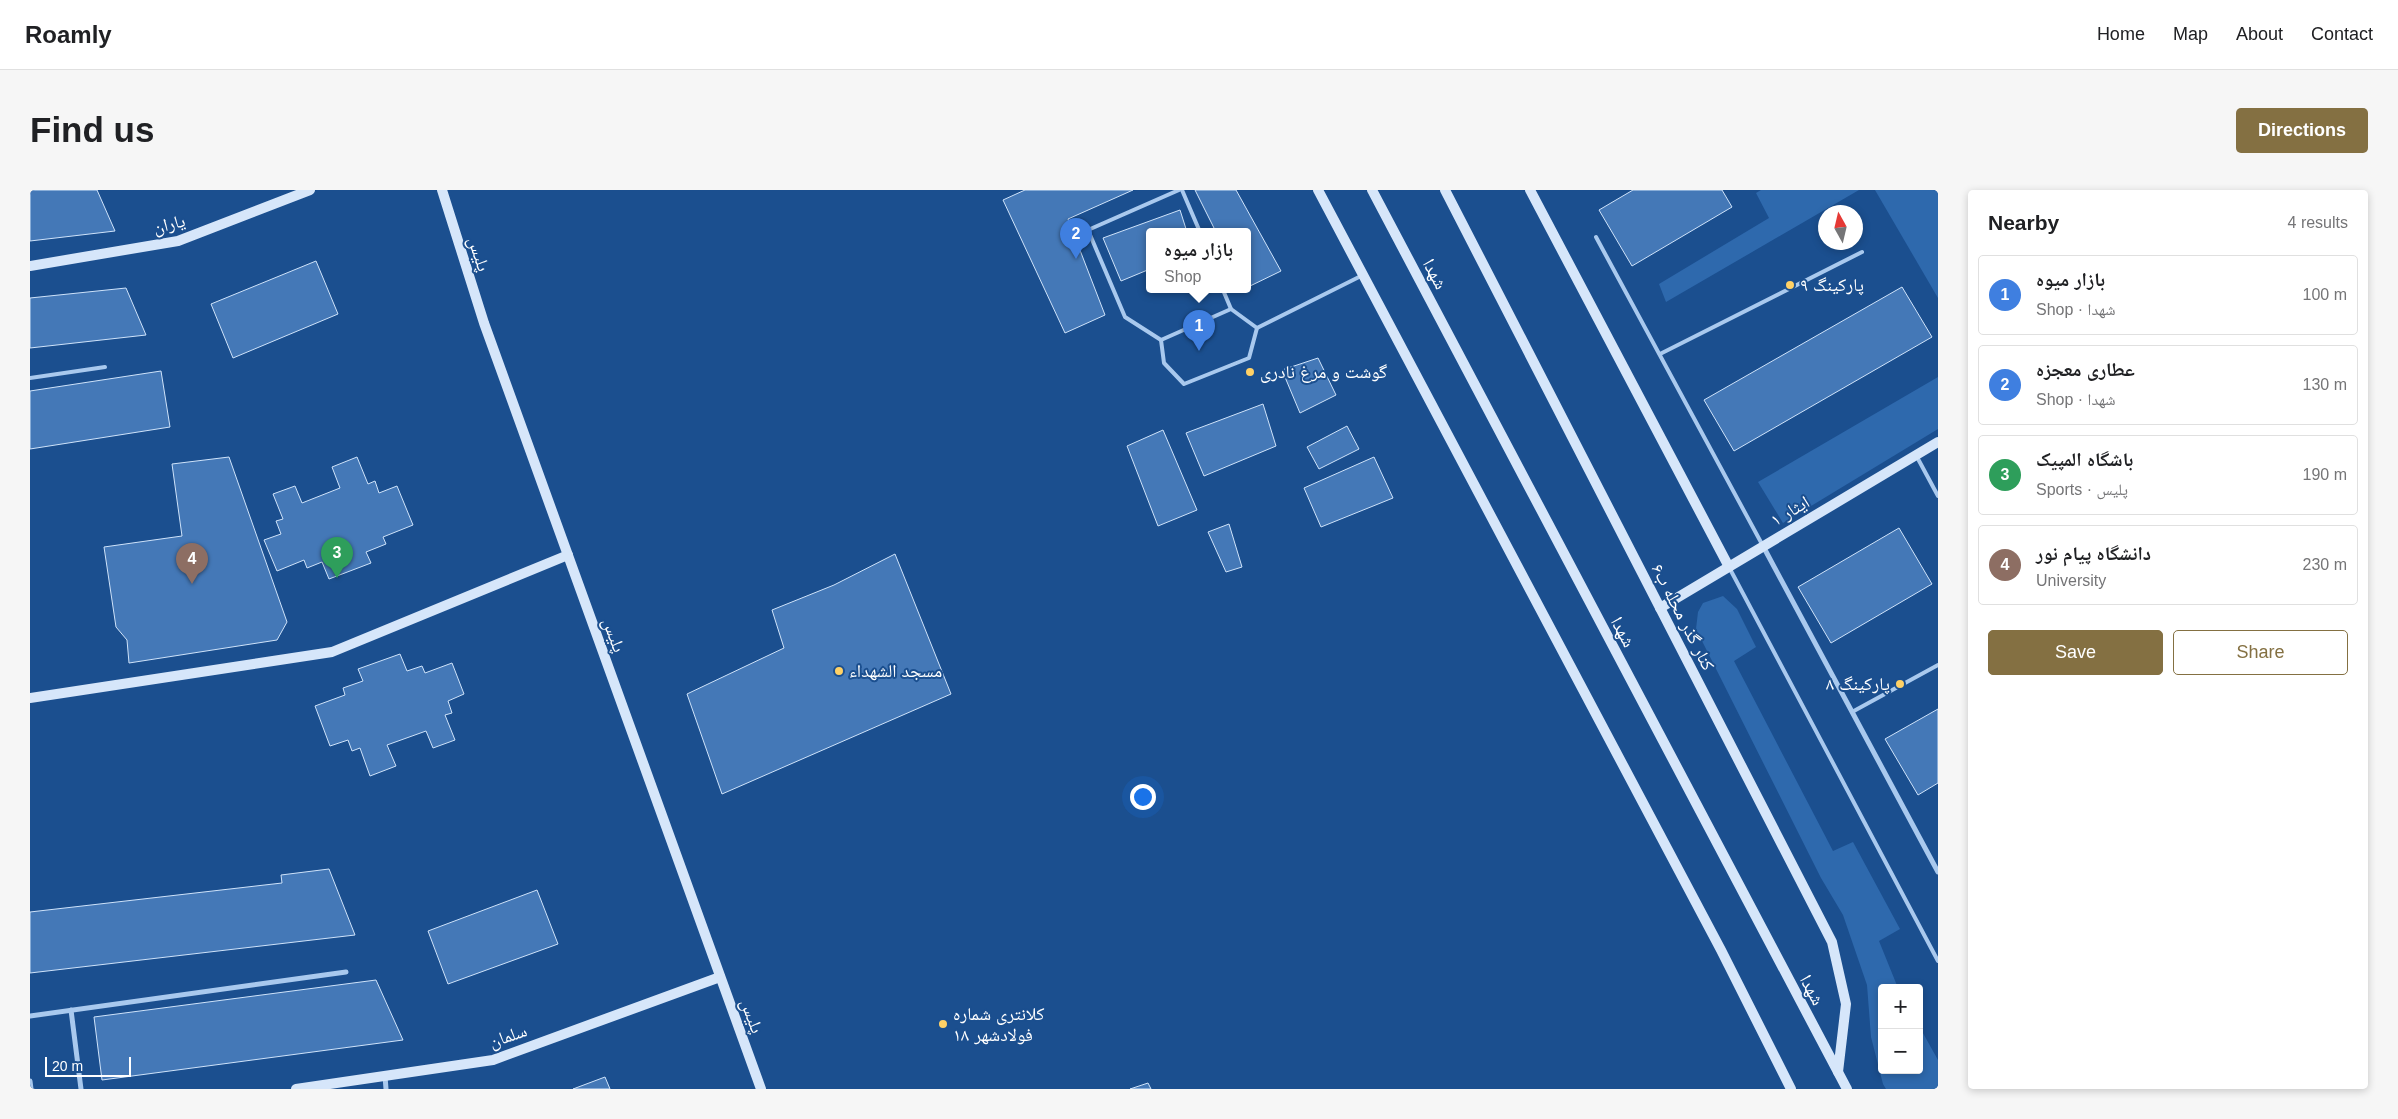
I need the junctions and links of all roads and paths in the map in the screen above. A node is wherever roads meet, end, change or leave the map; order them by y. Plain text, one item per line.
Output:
1 (310, 190) edge
2 (442, 190) edge
3 (1181, 190) edge
4 (1318, 190) edge
5 (1372, 190) edge
6 (1444, 190) edge
7 (1530, 190) edge
8 (1198, 228) edge
9 (1596, 237) dead end
10 (1862, 252) dead end
11 (30, 266) edge
12 (1363, 274) junction
13 (1224, 293) edge
14 (1231, 309) junction
15 (1257, 328) junction
16 (1162, 340) junction
17 (1660, 354) junction
18 (105, 367) dead end
19 (30, 378) edge
20 (1938, 442) edge
21 (1916, 455) junction
22 (1938, 496) edge
23 (1763, 546) junction
24 (568, 555) junction
25 (1729, 567) junction
26 (1660, 608) junction
27 (1938, 665) edge
28 (30, 698) edge
29 (1852, 712) junction
30 (1937, 868) edge
31 (1938, 961) edge
32 (346, 972) dead end
33 (720, 977) junction
34 (71, 1010) junction
35 (30, 1016) edge
36 (1838, 1072) junction
37 (385, 1076) junction
38 (30, 1081) edge
39 (330, 1087) edge
40 (31, 1089) edge
41 (81, 1089) edge
42 (296, 1089) edge
43 (386, 1089) edge
44 (761, 1089) edge
45 (1791, 1089) edge
46 (1847, 1089) edge

1 - 11 street, یاران
2 - 24 street, پلیس
3 - 8 lane
3 - 16 lane
4 - 12 street
5 - 36 street, شهدا
6 - 26 street, کنار گذر محله ب۶
7 - 25 street
9 - 17 lane
10 - 17 lane
12 - 15 lane
12 - 45 street
13 - 14 lane
14 - 15 lane
14 - 16 lane
15 - 16 lane
17 - 23 lane
18 - 19 lane
20 - 21 street, ایثار ۱
21 - 22 lane
21 - 23 street, ایثار ۱
23 - 25 street, ایثار ۱
23 - 29 street
24 - 28 street
24 - 33 street, پلیس
25 - 26 street, ایثار ۱
25 - 31 lane
26 - 36 street, کنار گذر محله ب۶
27 - 29 lane
29 - 30 street
32 - 34 street
33 - 37 street, سلمان
33 - 44 street, پلیس
34 - 35 street
34 - 41 street
36 - 46 street, شهدا
37 - 39 street, سلمان
37 - 43 street
38 - 40 street
39 - 42 street, سلمان

